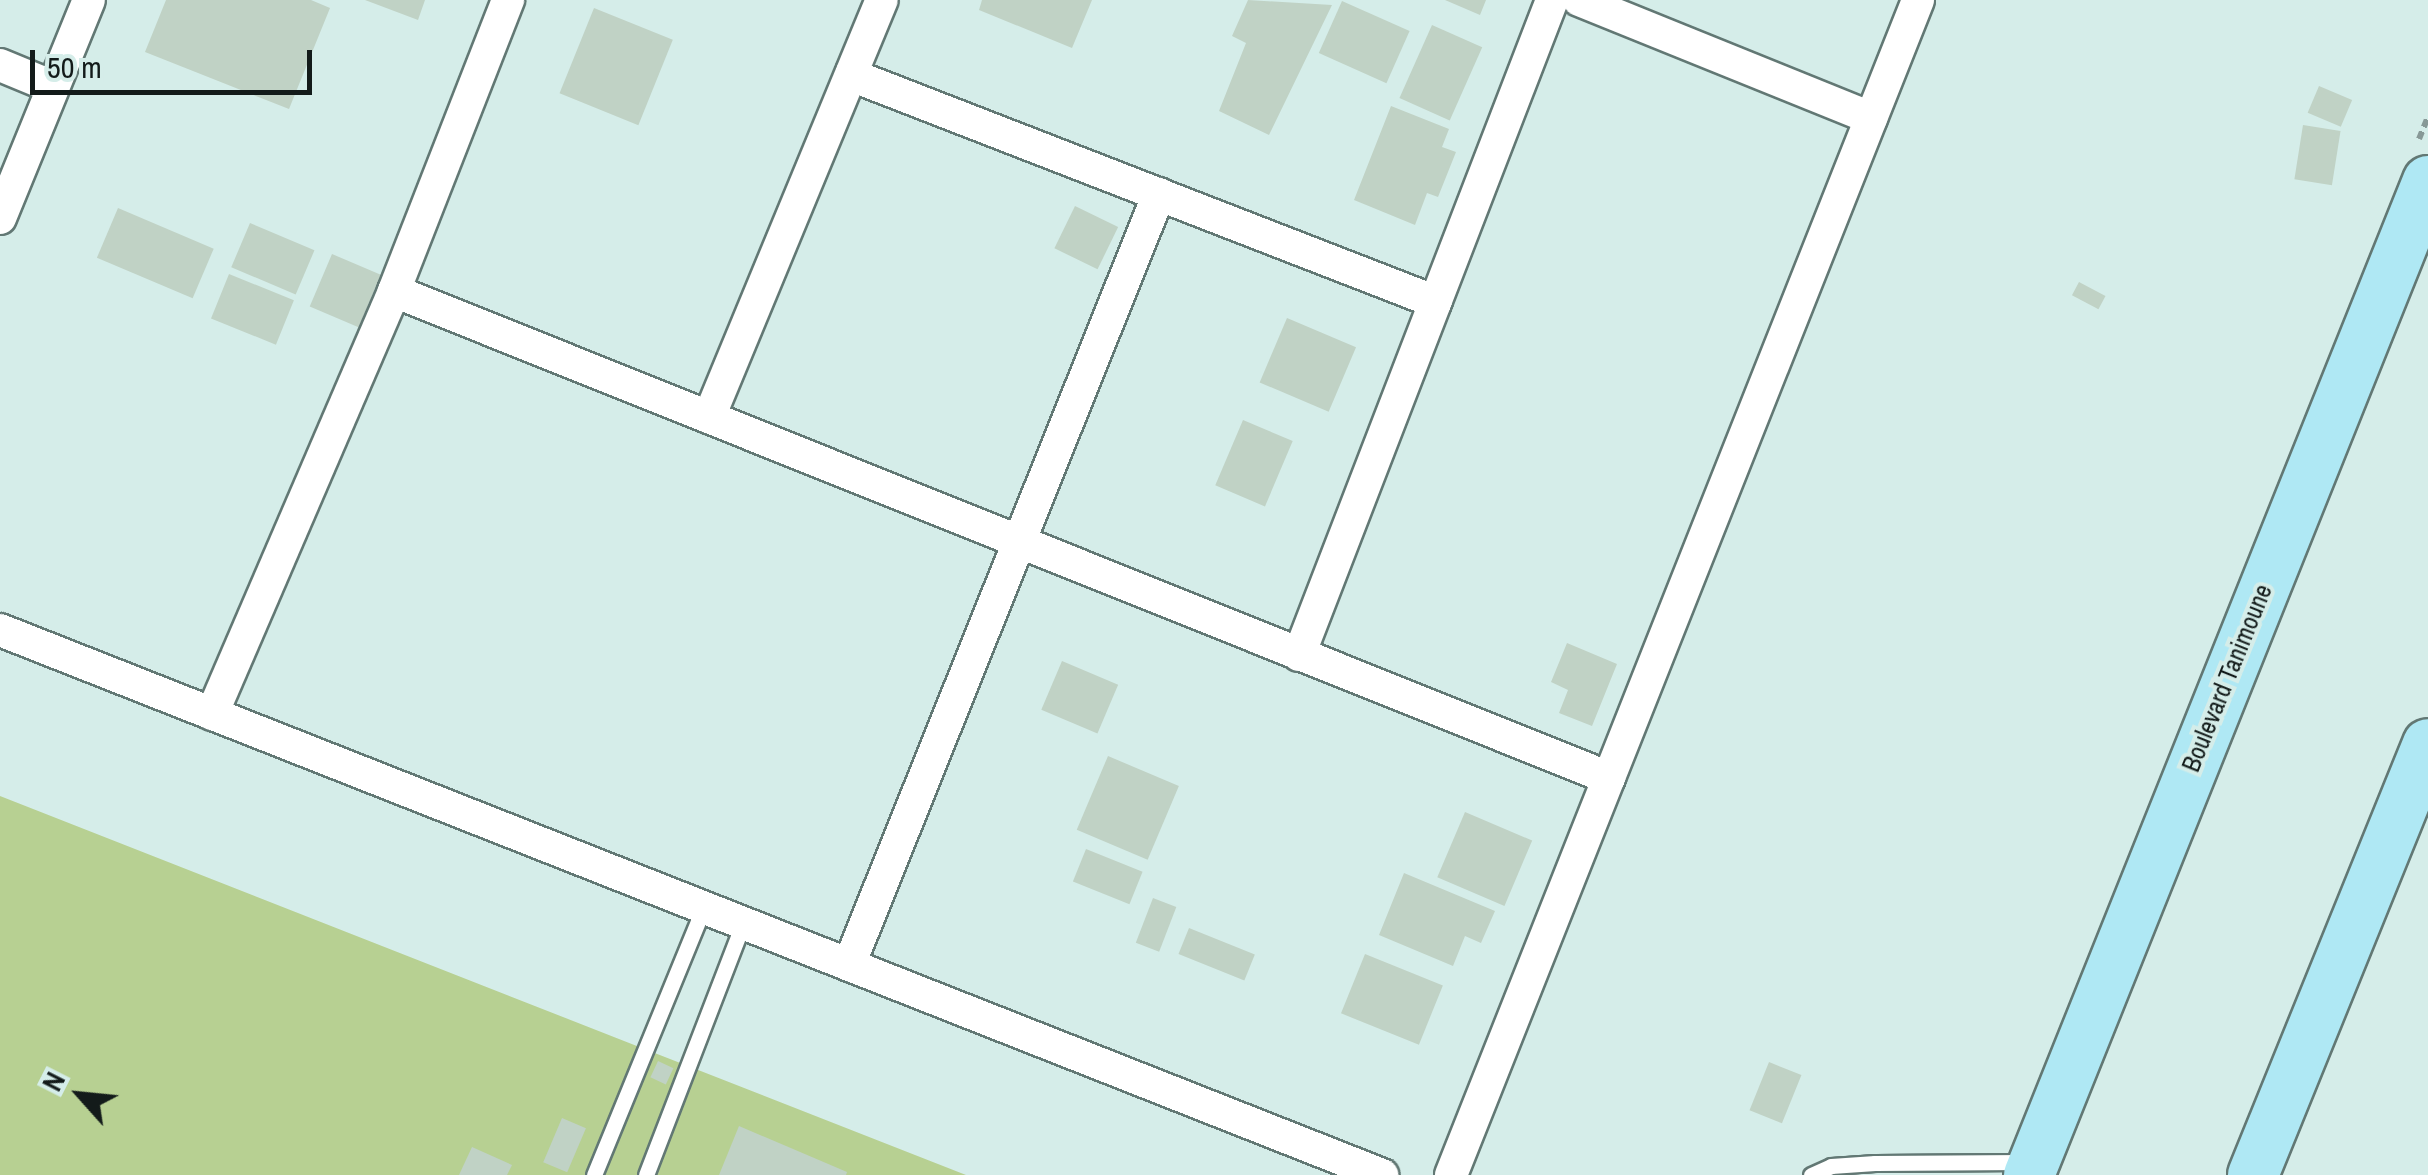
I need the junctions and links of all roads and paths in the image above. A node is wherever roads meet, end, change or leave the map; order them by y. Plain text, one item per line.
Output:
1 (89, 0) edge
2 (508, 0) edge
3 (882, 0) edge
4 (1552, 0) edge
5 (1579, 0) edge
6 (1918, 0) edge
7 (0, 65) edge
8 (850, 74) junction
9 (54, 87) junction
10 (1871, 118) junction
11 (2428, 181) edge
12 (1159, 194) junction
13 (0, 218) edge
14 (394, 291) junction
15 (1436, 302) junction
16 (709, 417) junction
17 (1018, 541) junction
18 (0, 630) edge
19 (1300, 655) junction
20 (212, 714) junction
21 (2426, 757) edge
22 (1610, 778) junction
23 (704, 908) junction
24 (744, 923) junction
25 (850, 964) junction
26 (2031, 1170) edge
27 (594, 1175) edge
28 (646, 1175) edge
29 (1382, 1175) edge
30 (1451, 1175) edge
31 (1811, 1175) edge
32 (2253, 1175) edge

1 - 9 street
2 - 14 street
3 - 8 street
4 - 15 street
5 - 10 street
6 - 10 street
7 - 9 street
8 - 12 street
8 - 16 street
9 - 13 street
10 - 22 street
11 - 26 main road, Boulevard Tanimoune
12 - 15 street
12 - 17 street
14 - 16 street
14 - 20 street
15 - 19 street
16 - 17 street
17 - 19 street
17 - 25 street
18 - 20 street
19 - 22 street
20 - 23 street
21 - 32 main road
22 - 30 street
23 - 24 street
23 - 27 lane
24 - 25 street
24 - 28 lane
25 - 29 street
26 - 31 lane

